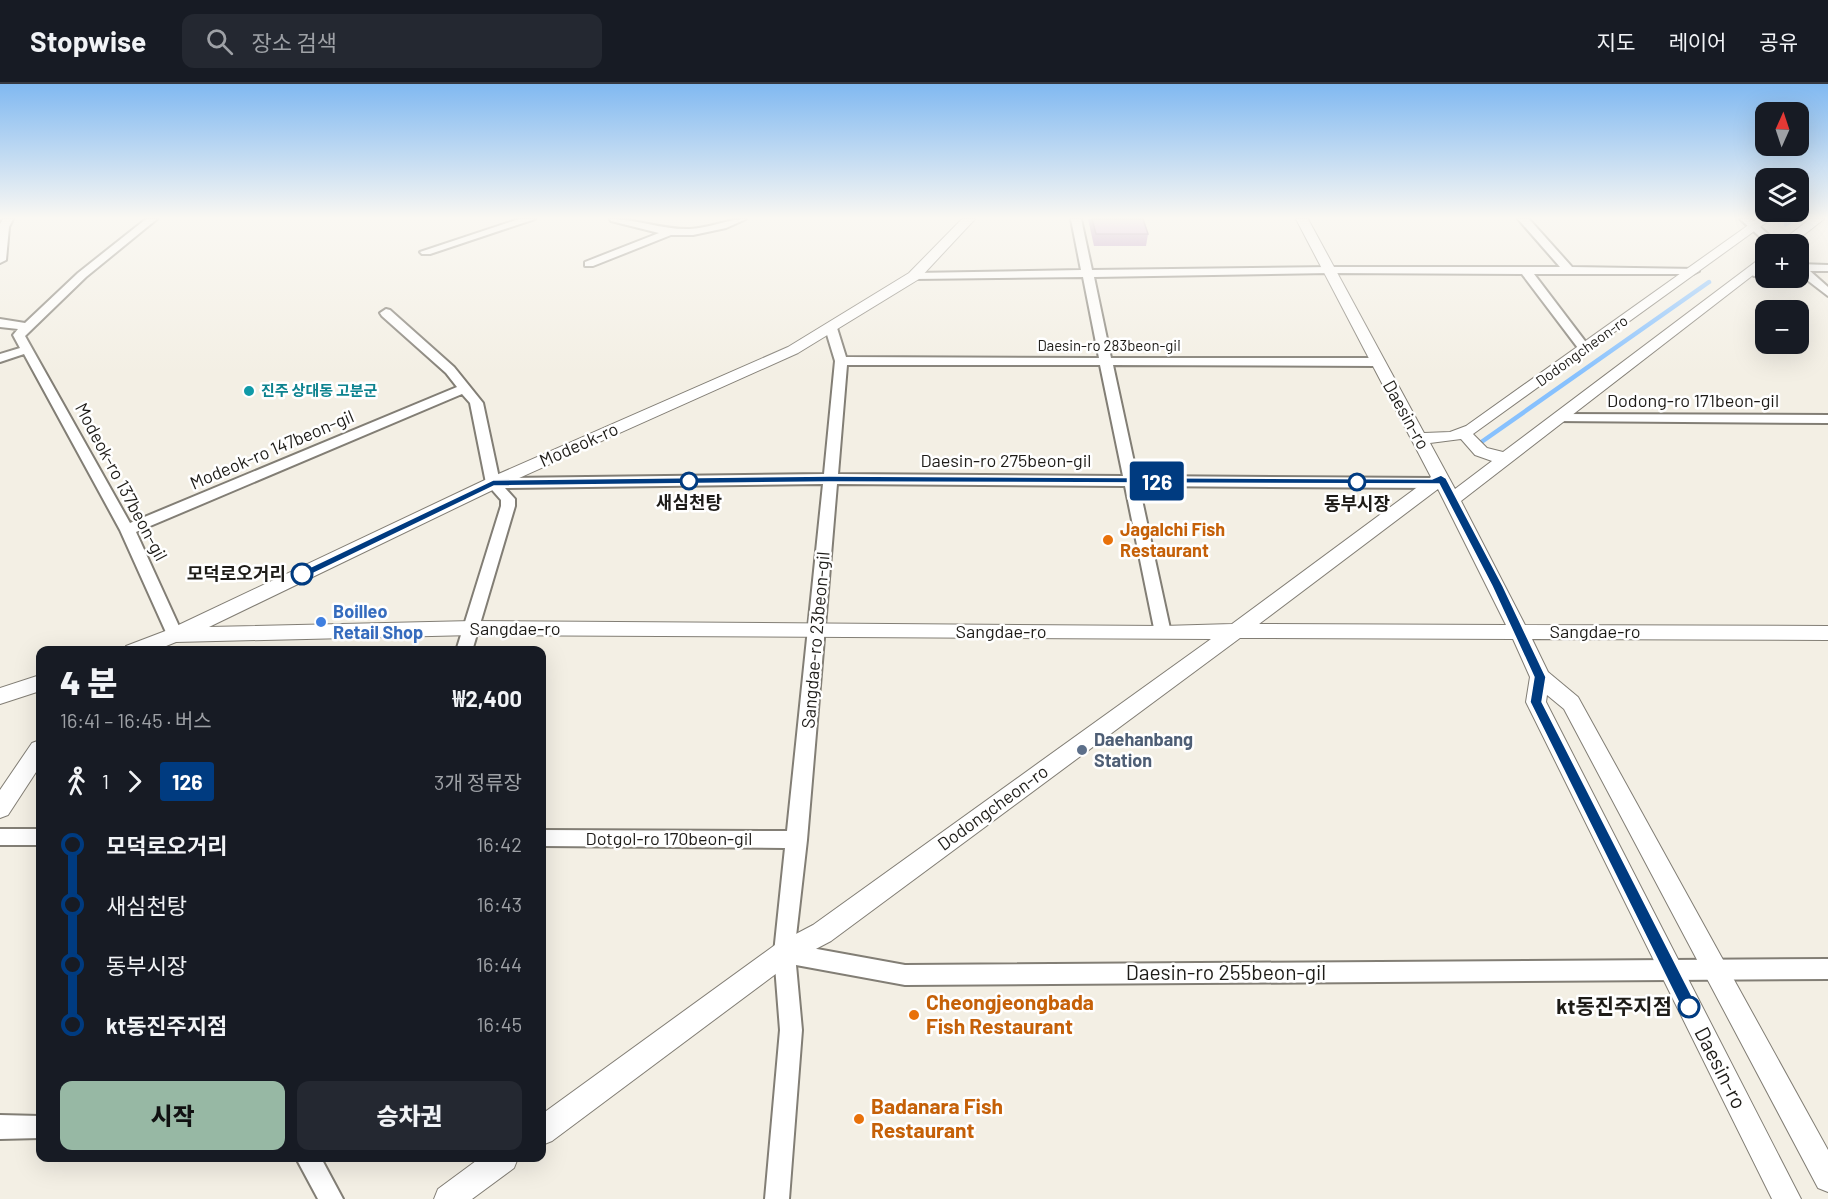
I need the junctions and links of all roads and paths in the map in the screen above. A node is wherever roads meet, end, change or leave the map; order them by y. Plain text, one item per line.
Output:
1 (87, 271) edge
2 (919, 271) edge
3 (1204, 271) edge
4 (1331, 271) edge
5 (1526, 271) edge
6 (1693, 271) edge
7 (1745, 271) edge
8 (1087, 272) junction
9 (914, 276) junction
10 (1809, 277) edge
11 (1828, 293) edge
12 (386, 312) dead end
13 (0, 323) edge
14 (28, 327) junction
15 (831, 328) junction
16 (28, 349) junction
17 (1585, 349) junction
18 (0, 358) edge
19 (841, 361) junction
20 (1378, 362) junction
21 (1106, 363) junction
22 (463, 388) junction
23 (1558, 418) junction
24 (1828, 419) edge
25 (1464, 432) junction
26 (1419, 438) junction
27 (1506, 458) junction
28 (829, 479) junction
29 (1438, 480) junction
30 (1131, 481) junction
31 (493, 483) junction
32 (1452, 500) junction
33 (127, 530) junction
34 (473, 628) junction
35 (817, 631) junction
36 (1236, 631) junction
37 (1518, 631) junction
38 (1163, 633) junction
39 (1828, 633) edge
40 (175, 634) junction
41 (145, 646) edge
42 (466, 646) edge
43 (1540, 677) junction
44 (36, 684) edge
45 (0, 696) edge
46 (36, 755) edge
47 (0, 808) edge
48 (0, 837) edge
49 (36, 837) edge
50 (546, 838) edge
51 (797, 840) junction
52 (784, 953) junction
53 (1828, 969) edge
54 (1670, 970) junction
55 (1716, 970) junction
56 (0, 1127) edge
57 (36, 1127) edge
58 (546, 1128) edge
59 (310, 1162) edge
60 (499, 1162) edge
61 (1828, 1178) edge
62 (331, 1199) edge
63 (448, 1199) edge
64 (777, 1199) edge
65 (1787, 1199) edge

1 - 14 street
2 - 9 street, Modeok-ro
3 - 8 street
4 - 20 street, Daesin-ro
5 - 17 street
6 - 17 street, Dodongcheon-ro
7 - 23 street
8 - 9 street
8 - 21 street
9 - 15 street, Modeok-ro
10 - 11 street
12 - 22 street
13 - 14 street
14 - 16 street
15 - 19 street, Sangdae-ro 23beon-gil
15 - 31 street, Modeok-ro
16 - 18 street
16 - 33 street, Modeok-ro 137beon-gil
17 - 25 street, Dodongcheon-ro
19 - 21 street, Daesin-ro 283beon-gil
19 - 28 street, Sangdae-ro 23beon-gil
20 - 21 street, Daesin-ro 283beon-gil
20 - 26 street, Daesin-ro
21 - 30 street
22 - 31 street
22 - 33 street, Modeok-ro 147beon-gil
23 - 24 street, Dodong-ro 171beon-gil
23 - 27 street
25 - 26 street, Dodongcheon-ro
25 - 27 street
26 - 29 street, Daesin-ro
27 - 32 street
28 - 30 street, Daesin-ro 275beon-gil
28 - 31 street, Daesin-ro 275beon-gil
28 - 35 street, Sangdae-ro 23beon-gil
29 - 30 street, Daesin-ro 275beon-gil
29 - 32 street, Daesin-ro
29 - 36 street, Dodongcheon-ro
30 - 38 street
31 - 34 street
31 - 40 street, Modeok-ro
32 - 37 street, Daesin-ro
33 - 40 street, Modeok-ro 137beon-gil
34 - 35 street, Sangdae-ro
34 - 40 street, Sangdae-ro
34 - 42 street
35 - 38 street, Sangdae-ro
35 - 51 street, Sangdae-ro 23beon-gil
36 - 37 street, Sangdae-ro
36 - 38 street, Sangdae-ro
36 - 52 street, Dodongcheon-ro
37 - 39 street, Sangdae-ro
37 - 43 street, Daesin-ro
40 - 41 street, Modeok-ro
43 - 54 street, Daesin-ro
43 - 55 street, Daesin-ro
44 - 45 street
46 - 47 street
48 - 49 street
50 - 51 street, Dotgol-ro 170beon-gil
51 - 52 street, Sangdae-ro 23beon-gil
52 - 54 street, Daesin-ro 255beon-gil
52 - 58 street, Dodongcheon-ro
52 - 64 street, Sangdae-ro 23beon-gil
53 - 55 street, Daesin-ro 255beon-gil
54 - 55 street, Daesin-ro 255beon-gil
54 - 65 street, Daesin-ro
55 - 61 street, Daesin-ro
56 - 57 street
59 - 62 street
60 - 63 street

